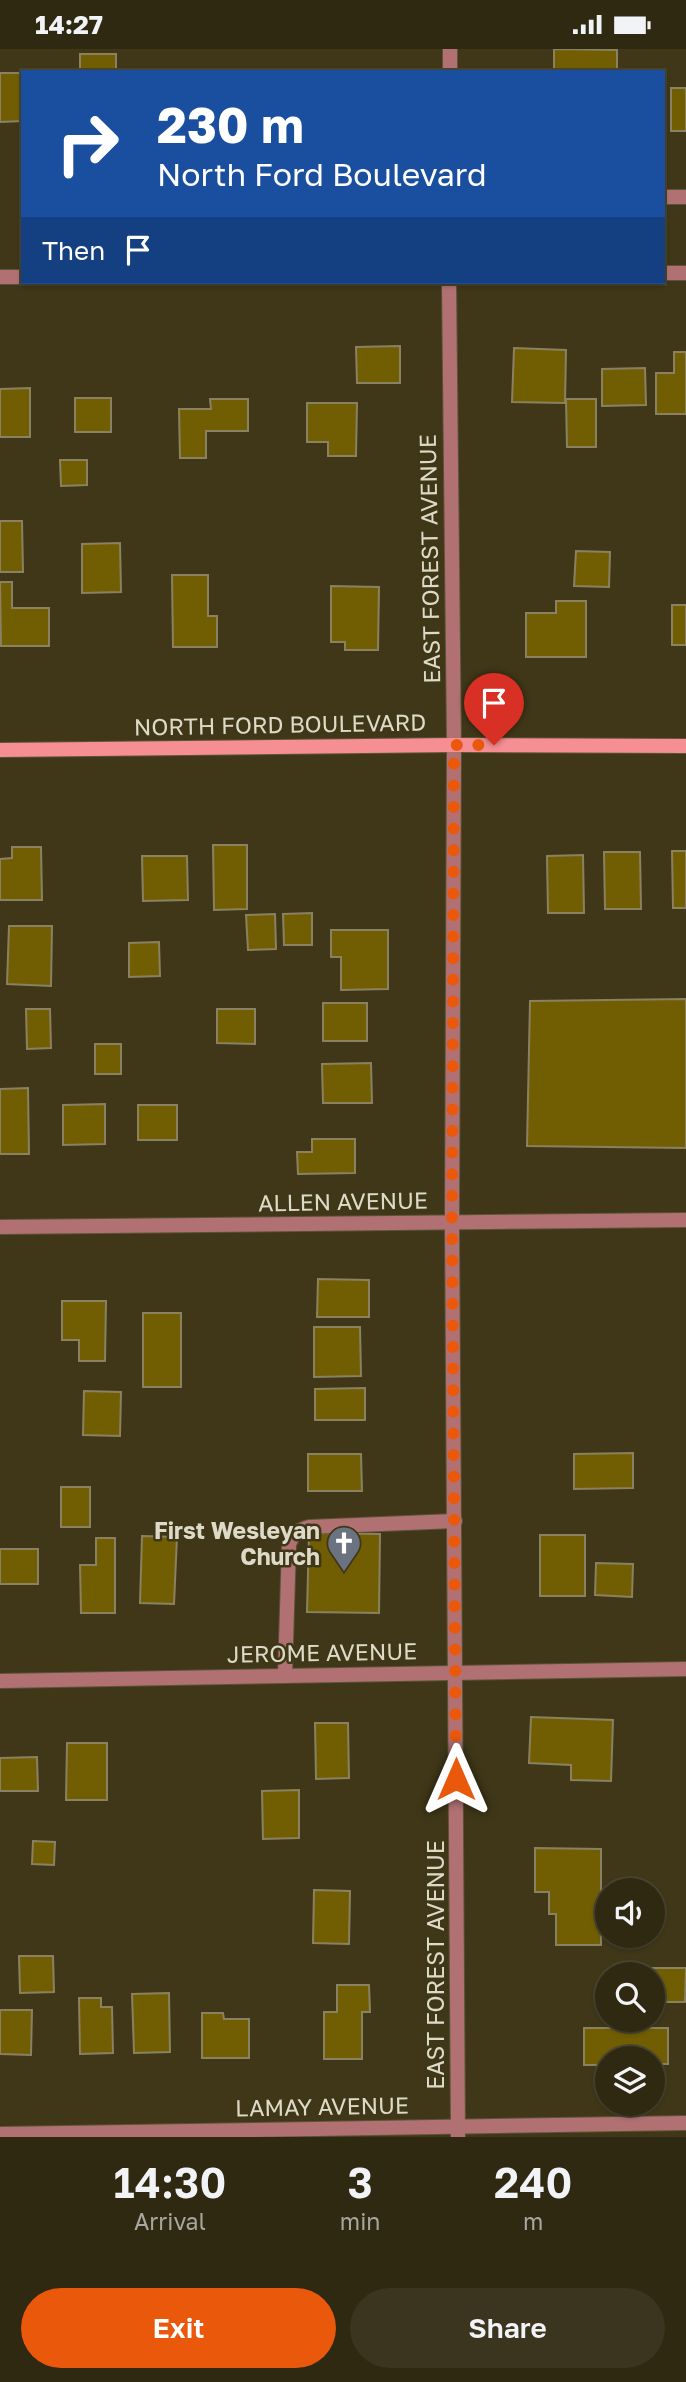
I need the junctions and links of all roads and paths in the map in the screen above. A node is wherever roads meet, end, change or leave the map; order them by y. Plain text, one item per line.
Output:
1 (450, 49) edge
2 (450, 70) edge
3 (665, 197) edge
4 (686, 197) edge
5 (21, 267) edge
6 (665, 273) edge
7 (686, 273) edge
8 (3, 277) edge
9 (21, 277) edge
10 (449, 284) edge
11 (454, 745) junction
12 (686, 746) edge
13 (0, 750) edge
14 (686, 1220) edge
15 (452, 1223) junction
16 (0, 1227) edge
17 (455, 1521) junction
18 (686, 1669) edge
19 (456, 1672) junction
20 (285, 1675) junction
21 (0, 1681) edge
22 (686, 2123) edge
23 (458, 2132) edge
24 (0, 2134) edge

1 - 2 street
3 - 4 street
5 - 8 street
6 - 7 street
8 - 9 street
10 - 11 street, EAST FOREST AVENUE
11 - 12 main road, NORTH FORD BOULEVARD
11 - 13 main road, NORTH FORD BOULEVARD
11 - 15 street, EAST FOREST AVENUE
14 - 15 street, ALLEN AVENUE
15 - 16 street, ALLEN AVENUE
15 - 17 street, EAST FOREST AVENUE
17 - 19 street, EAST FOREST AVENUE
17 - 20 street
18 - 19 street, JEROME AVENUE
19 - 20 street, JEROME AVENUE
19 - 23 street, EAST FOREST AVENUE
20 - 21 street, JEROME AVENUE
22 - 23 street, LAMAY AVENUE
23 - 24 street, LAMAY AVENUE

